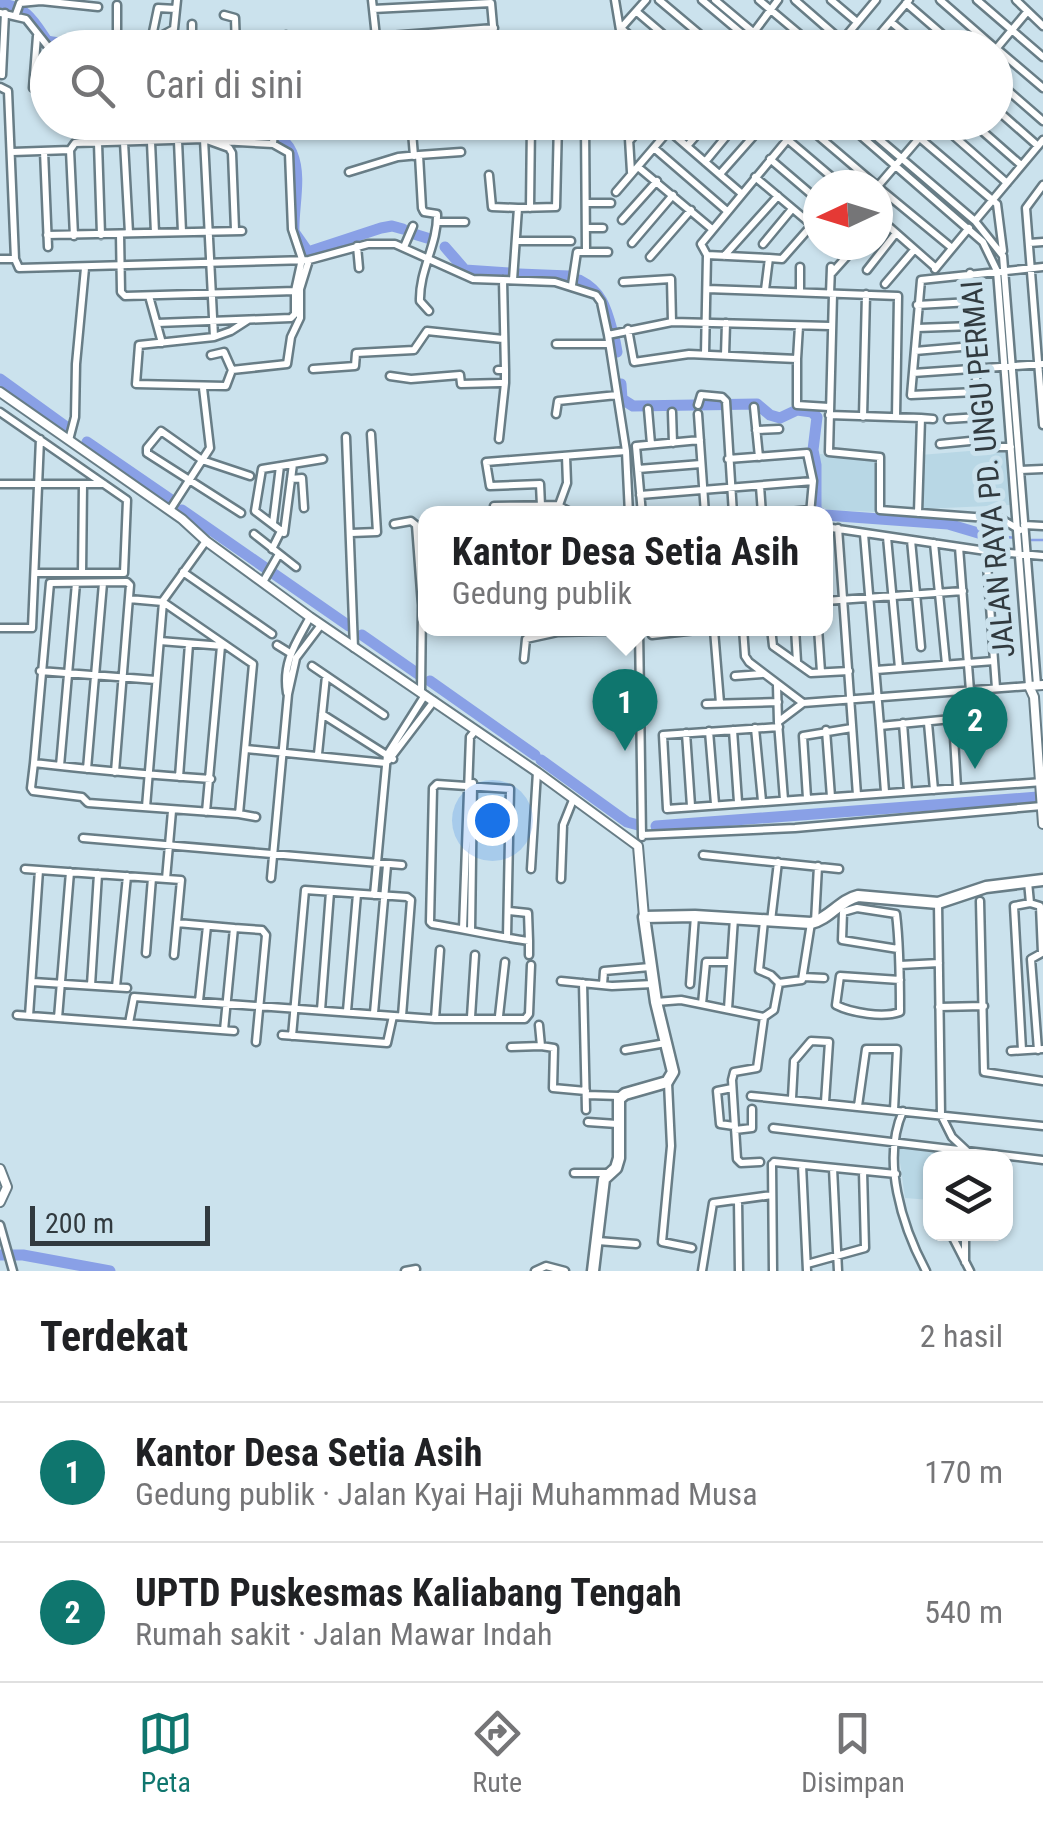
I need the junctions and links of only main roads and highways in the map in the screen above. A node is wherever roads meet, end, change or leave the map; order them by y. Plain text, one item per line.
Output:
1 (1043, 880) edge
2 (593, 1271) edge

1 - 2 main road

